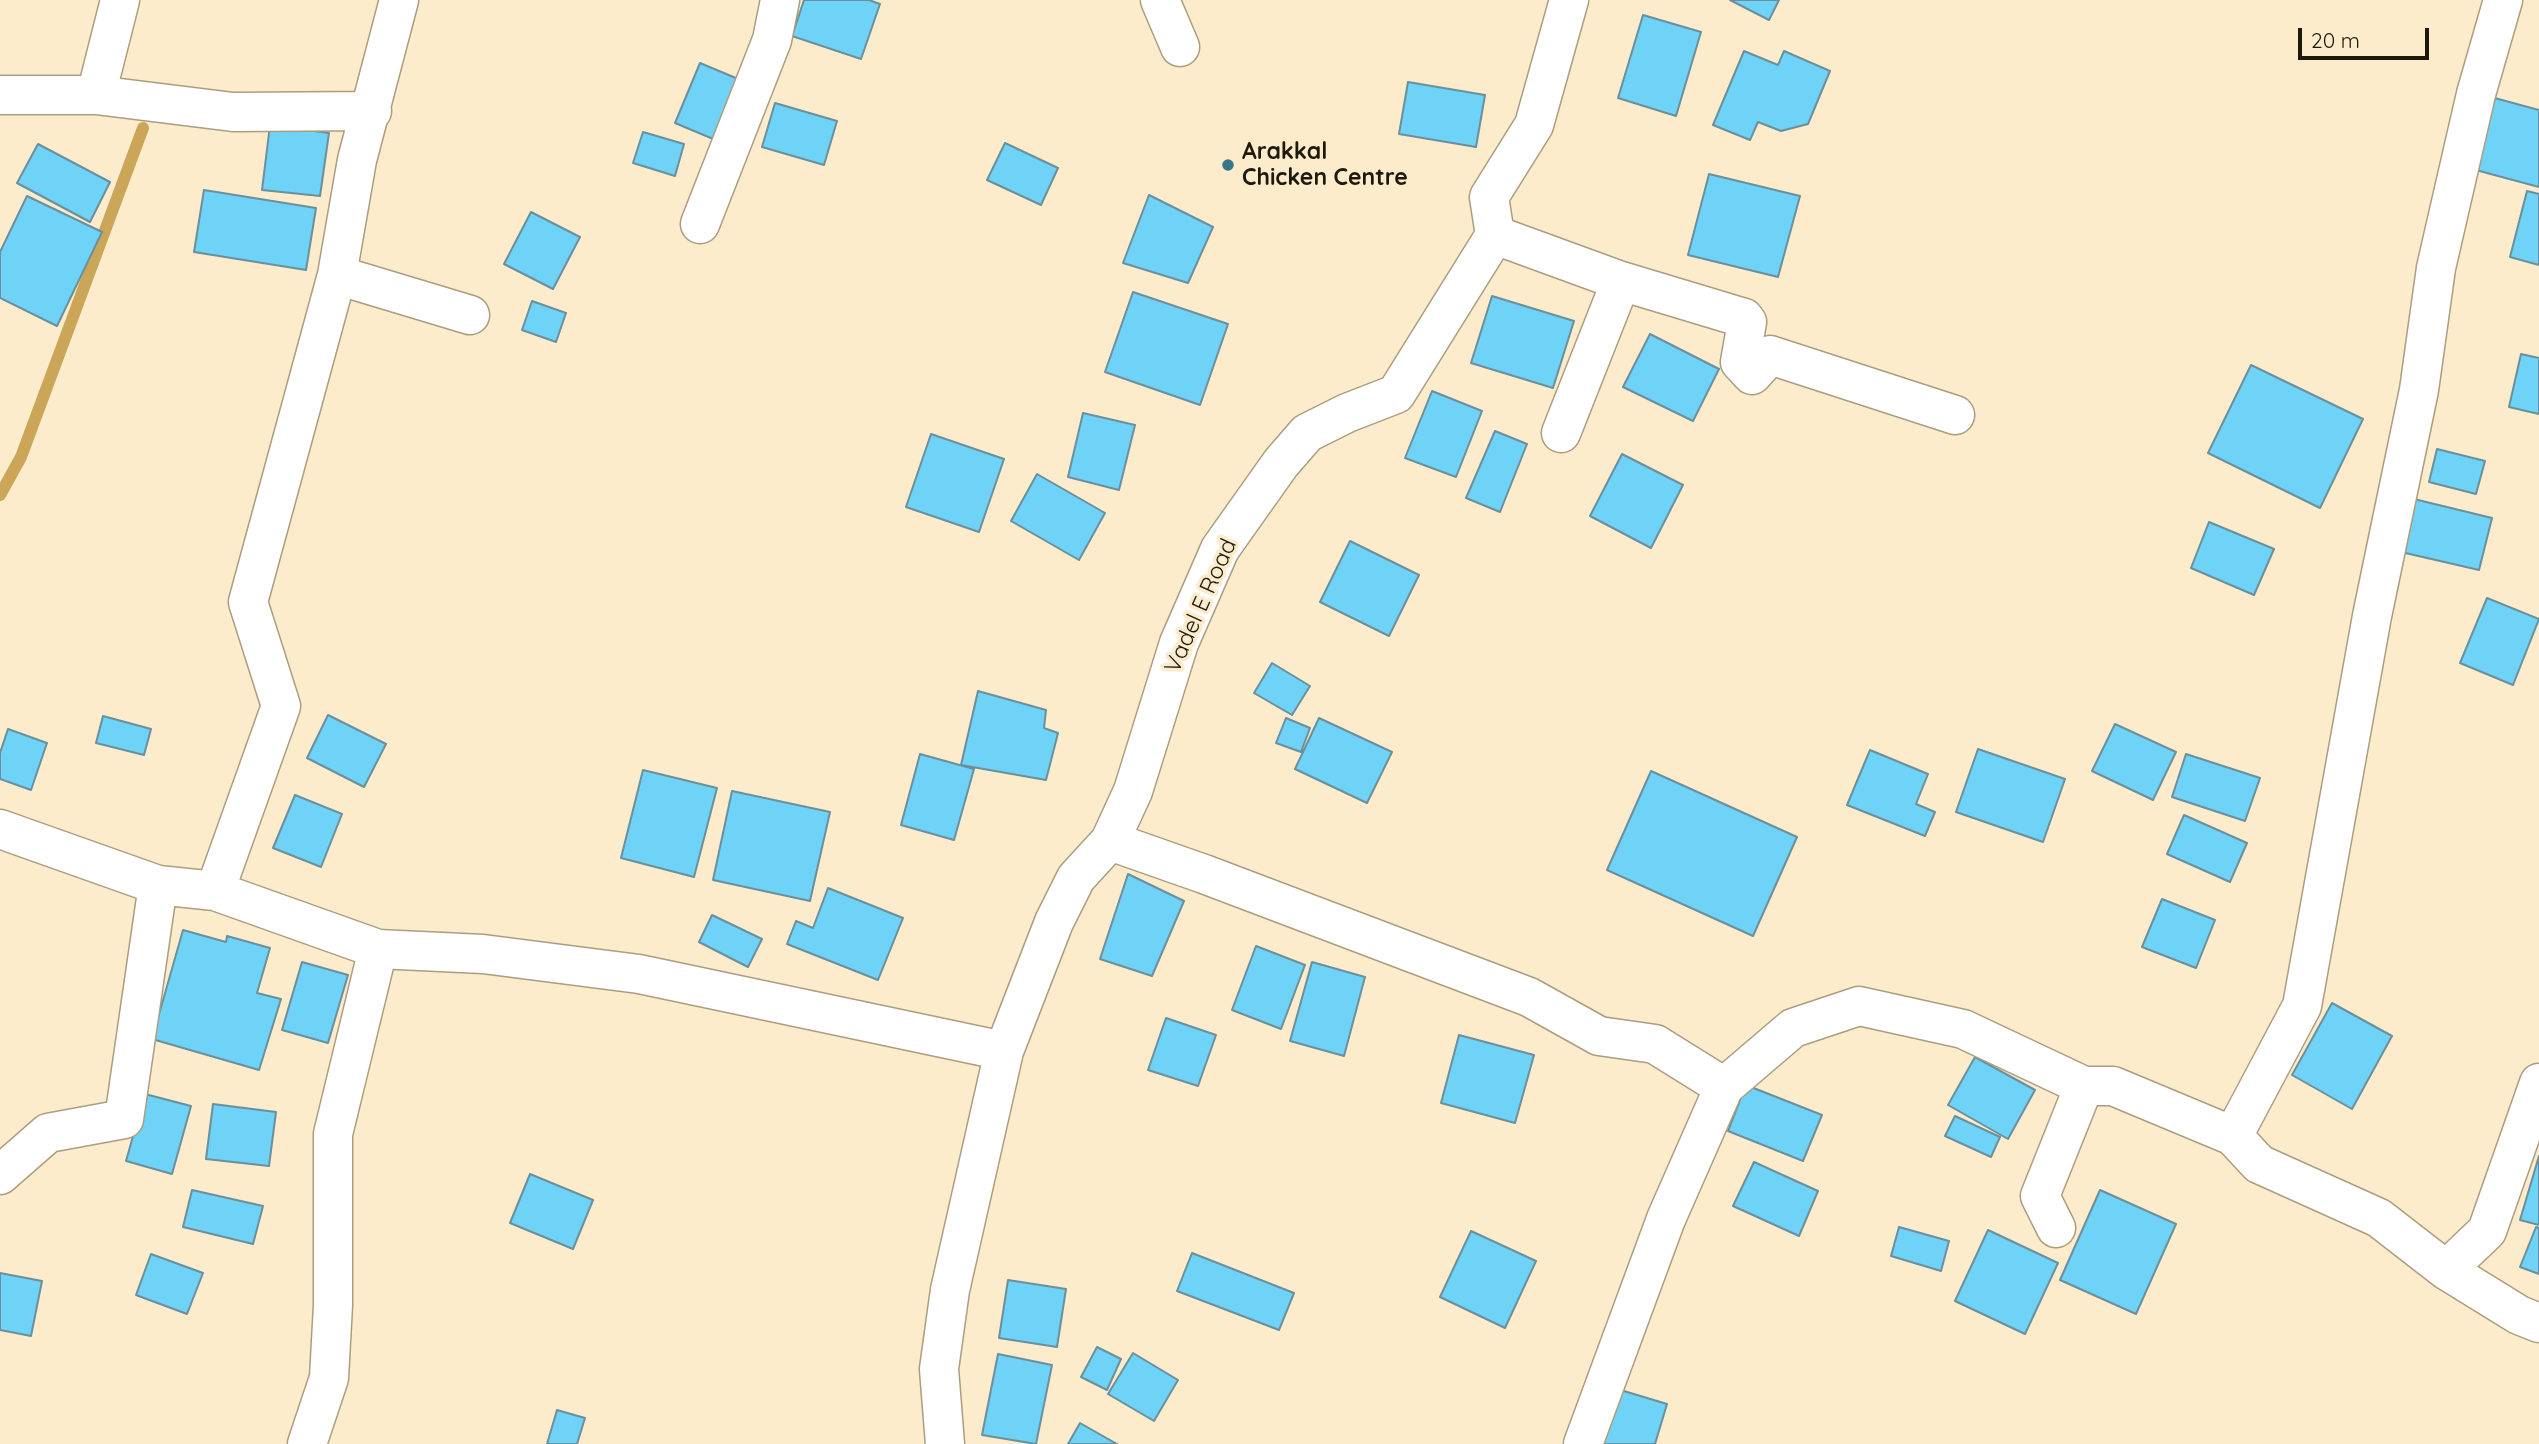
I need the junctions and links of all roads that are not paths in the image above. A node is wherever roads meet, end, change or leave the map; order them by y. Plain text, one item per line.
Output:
1 (120, 0) edge
2 (399, 0) edge
3 (780, 0) edge
4 (1160, 0) edge
5 (1569, 0) edge
6 (2503, 0) edge
7 (1180, 47) dead end
8 (0, 94) edge
9 (96, 95) junction
10 (372, 111) junction
11 (700, 224) dead end
12 (1495, 235) junction
13 (337, 275) junction
14 (1620, 281) junction
15 (470, 315) dead end
16 (1955, 415) dead end
17 (1561, 433) dead end
18 (0, 829) edge
19 (1110, 841) junction
20 (158, 885) junction
21 (215, 891) junction
22 (378, 949) junction
23 (1004, 1051) junction
24 (2539, 1083) edge
25 (2084, 1086) junction
26 (1724, 1087) junction
27 (2234, 1136) junction
28 (0, 1175) edge
29 (2056, 1228) dead end
30 (2446, 1270) junction
31 (2539, 1323) edge
32 (307, 1444) edge
33 (945, 1444) edge
34 (1583, 1444) edge

1 - 9 street
2 - 10 street
3 - 11 street
4 - 7 street
5 - 12 street
6 - 27 street
8 - 9 street
9 - 10 street
10 - 13 street
12 - 14 street
12 - 19 street, Vadel E Road
13 - 15 street
13 - 21 street
14 - 16 street
14 - 17 street
18 - 20 street
19 - 23 street, Vadel E Road
19 - 26 street
20 - 21 street
20 - 28 street
21 - 22 street
22 - 23 street
22 - 32 street
23 - 33 street, Vadel E Road
24 - 30 street
25 - 26 street
25 - 27 street
25 - 29 street
26 - 34 street
27 - 30 street
30 - 31 street

